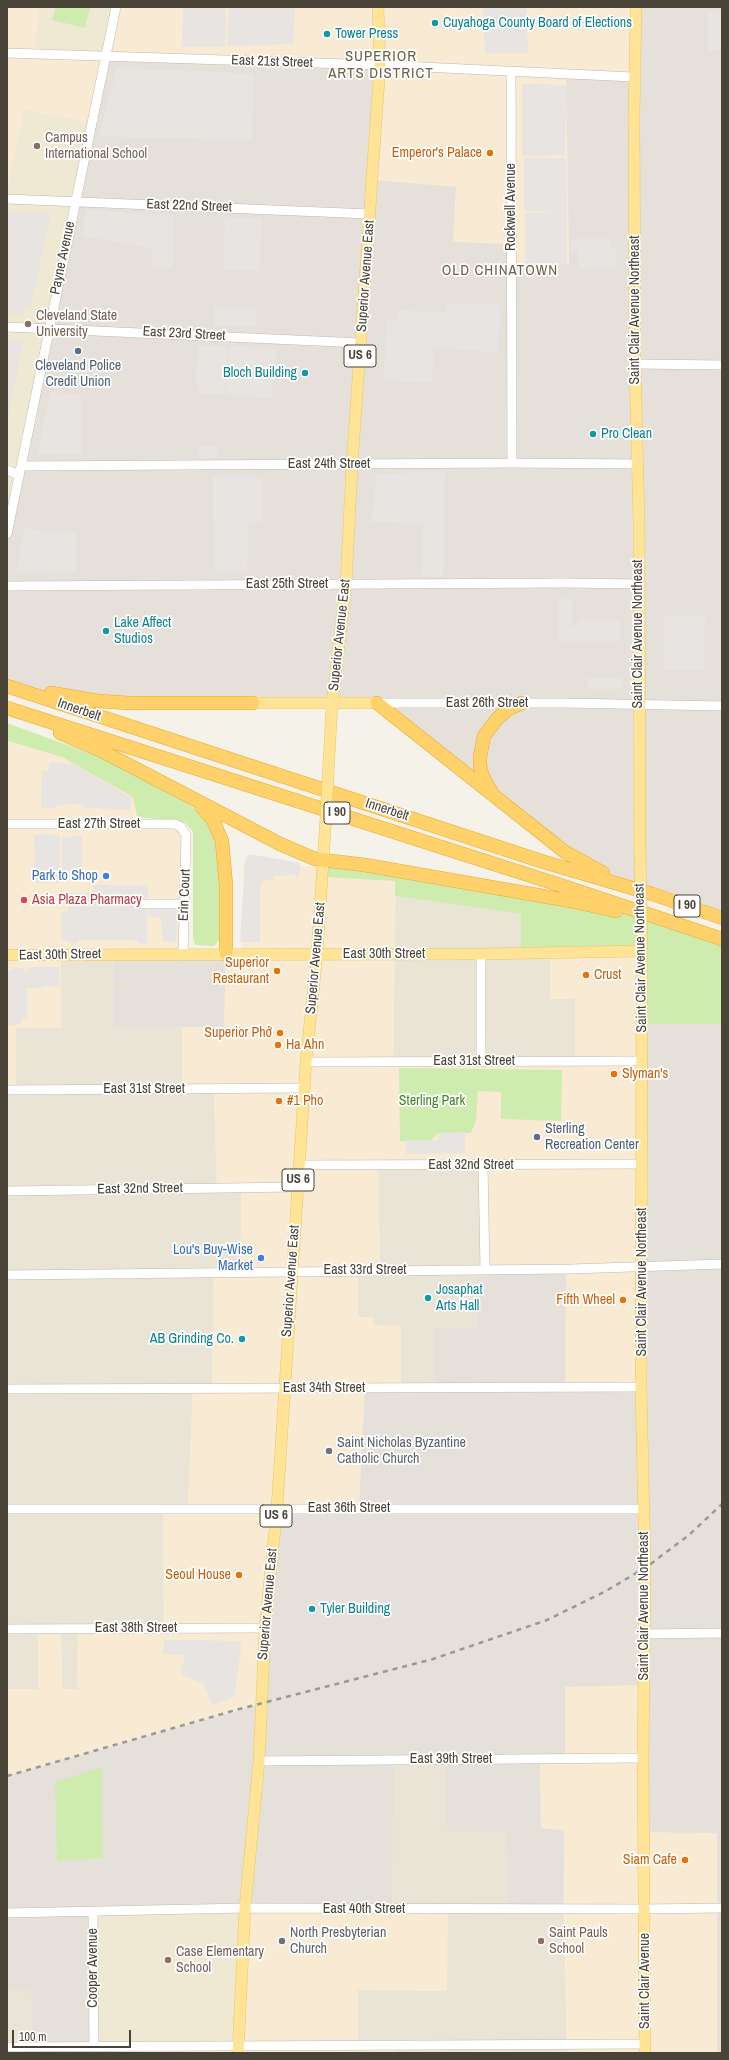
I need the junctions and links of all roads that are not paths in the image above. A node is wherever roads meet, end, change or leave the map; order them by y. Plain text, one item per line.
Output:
1 (116, 7) edge
2 (378, 7) edge
3 (636, 7) edge
4 (7, 53) edge
5 (105, 56) junction
6 (380, 65) junction
7 (511, 71) junction
8 (633, 77) junction
9 (7, 199) edge
10 (75, 201) junction
11 (370, 214) junction
12 (7, 327) edge
13 (48, 328) junction
14 (361, 343) junction
15 (635, 364) junction
16 (722, 365) edge
17 (512, 463) junction
18 (352, 464) junction
19 (637, 464) junction
20 (21, 466) junction
21 (7, 470) edge
22 (19, 475) junction
23 (7, 534) edge
24 (346, 584) junction
25 (638, 584) junction
26 (7, 586) edge
27 (7, 685) edge
28 (253, 703) joint
29 (377, 703) junction
30 (522, 703) junction
31 (332, 704) junction
32 (638, 705) junction
33 (722, 706) edge
34 (7, 709) edge
35 (193, 798) junction
36 (498, 800) junction
37 (7, 824) edge
38 (186, 835) joint
39 (323, 862) junction
40 (652, 894) junction
41 (144, 904) dead end
42 (185, 904) junction
43 (722, 918) edge
44 (666, 921) junction
45 (722, 939) edge
46 (642, 948) junction
47 (226, 954) junction
48 (317, 954) junction
49 (481, 954) junction
50 (7, 955) edge
51 (183, 956) junction
52 (481, 1060) junction
53 (642, 1061) junction
54 (306, 1062) junction
55 (305, 1088) junction
56 (7, 1090) edge
57 (642, 1164) junction
58 (299, 1165) junction
59 (483, 1165) junction
60 (298, 1187) junction
61 (7, 1190) edge
62 (722, 1264) edge
63 (642, 1268) junction
64 (485, 1269) junction
65 (292, 1271) junction
66 (7, 1275) edge
67 (642, 1387) junction
68 (284, 1388) junction
69 (7, 1389) edge
70 (277, 1508) junction
71 (7, 1509) edge
72 (644, 1509) junction
73 (265, 1628) junction
74 (7, 1629) edge
75 (722, 1633) edge
76 (645, 1634) junction
77 (643, 1758) junction
78 (259, 1761) junction
79 (245, 1908) junction
80 (722, 1908) edge
81 (644, 1909) junction
82 (93, 1912) junction
83 (7, 1913) edge
84 (94, 2047) junction
85 (7, 2048) edge
86 (645, 2048) edge
87 (238, 2050) edge

1 - 5 street, Payne Avenue
2 - 6 main road, Superior Avenue East / US 6
3 - 8 main road, Saint Clair Avenue Northeast
4 - 5 street, East 21st Street
5 - 6 street, East 21st Street
5 - 10 street, Payne Avenue
6 - 7 street, East 21st Street
6 - 11 main road, Superior Avenue East / US 6
7 - 8 street, East 21st Street
7 - 17 street, Rockwell Avenue
8 - 15 main road, Saint Clair Avenue Northeast
9 - 10 street, East 22nd Street
10 - 11 street, East 22nd Street
10 - 13 street, Payne Avenue
11 - 14 main road, Superior Avenue East / US 6
12 - 13 street, East 23rd Street
13 - 14 street, East 23rd Street
13 - 20 street, Payne Avenue
14 - 18 main road, Superior Avenue East / US 6
15 - 16 street
15 - 19 main road, Saint Clair Avenue Northeast
17 - 18 street, East 24th Street
17 - 19 street, East 24th Street
18 - 20 street, East 24th Street
18 - 24 main road, Superior Avenue East / US 6
19 - 25 main road, Saint Clair Avenue Northeast
20 - 22 street, Payne Avenue
21 - 22 street
22 - 23 street, Payne Avenue
24 - 25 street, East 25th Street
24 - 26 street, East 25th Street
24 - 31 main road, Superior Avenue East / US 6
25 - 32 main road, Saint Clair Avenue Northeast
27 - 28 highway
27 - 40 highway, Innerbelt / I 90
28 - 31 main road, East 26th Street
29 - 30 street, East 26th Street
29 - 31 main road, East 26th Street
29 - 36 highway
30 - 32 street, East 26th Street
30 - 36 highway
31 - 39 main road, Superior Avenue East / US 6, bridge
32 - 33 street, East 26th Street
32 - 46 main road, Saint Clair Avenue Northeast, bridge
34 - 35 highway
34 - 44 highway, Innerbelt / I 90
35 - 39 highway
35 - 47 highway
36 - 40 highway
37 - 38 street, East 27th Street
38 - 42 street, Erin Court
39 - 44 highway
39 - 48 main road, Superior Avenue East / US 6
40 - 43 highway, Innerbelt / I 90
41 - 42 street
42 - 51 street, Erin Court
44 - 45 highway, Innerbelt / I 90
46 - 49 main road, East 30th Street
46 - 53 main road, Saint Clair Avenue Northeast
47 - 48 main road, East 30th Street
47 - 51 main road, East 30th Street
48 - 49 main road, East 30th Street
48 - 54 main road, Superior Avenue East / US 6
49 - 52 street
50 - 51 main road, East 30th Street
52 - 53 street, East 31st Street
52 - 54 street, East 31st Street
53 - 57 main road, Saint Clair Avenue Northeast
54 - 55 main road, Superior Avenue East / US 6
55 - 56 street, East 31st Street
55 - 58 main road, Superior Avenue East / US 6
57 - 59 street, East 32nd Street
57 - 63 main road, Saint Clair Avenue Northeast
58 - 59 street, East 32nd Street
58 - 60 main road, Superior Avenue East / US 6
59 - 64 street
60 - 61 street, East 32nd Street
60 - 65 main road, Superior Avenue East / US 6
62 - 63 street, East 33rd Street
63 - 64 street, East 33rd Street
63 - 67 main road, Saint Clair Avenue Northeast
64 - 65 street, East 33rd Street
65 - 66 street, East 33rd Street
65 - 68 main road, Superior Avenue East / US 6
67 - 68 street, East 34th Street
67 - 72 main road, Saint Clair Avenue Northeast
68 - 69 street, East 34th Street
68 - 70 main road, Superior Avenue East / US 6
70 - 71 street, East 36th Street
70 - 72 street, East 36th Street
70 - 73 main road, Superior Avenue East / US 6
72 - 76 main road, Saint Clair Avenue Northeast
73 - 74 street, East 38th Street
73 - 78 main road, Superior Avenue East / US 6
75 - 76 street
76 - 77 main road, Saint Clair Avenue Northeast
77 - 78 street, East 39th Street
77 - 81 main road, Saint Clair Avenue Northeast
78 - 79 main road, Superior Avenue East / US 6
79 - 81 street, East 40th Street
79 - 82 street, East 40th Street
79 - 87 main road, US 6
80 - 81 street, East 40th Street
81 - 86 main road, Saint Clair Avenue
82 - 83 street, East 40th Street
82 - 84 street, Cooper Avenue
84 - 85 street
84 - 87 street
86 - 87 street

